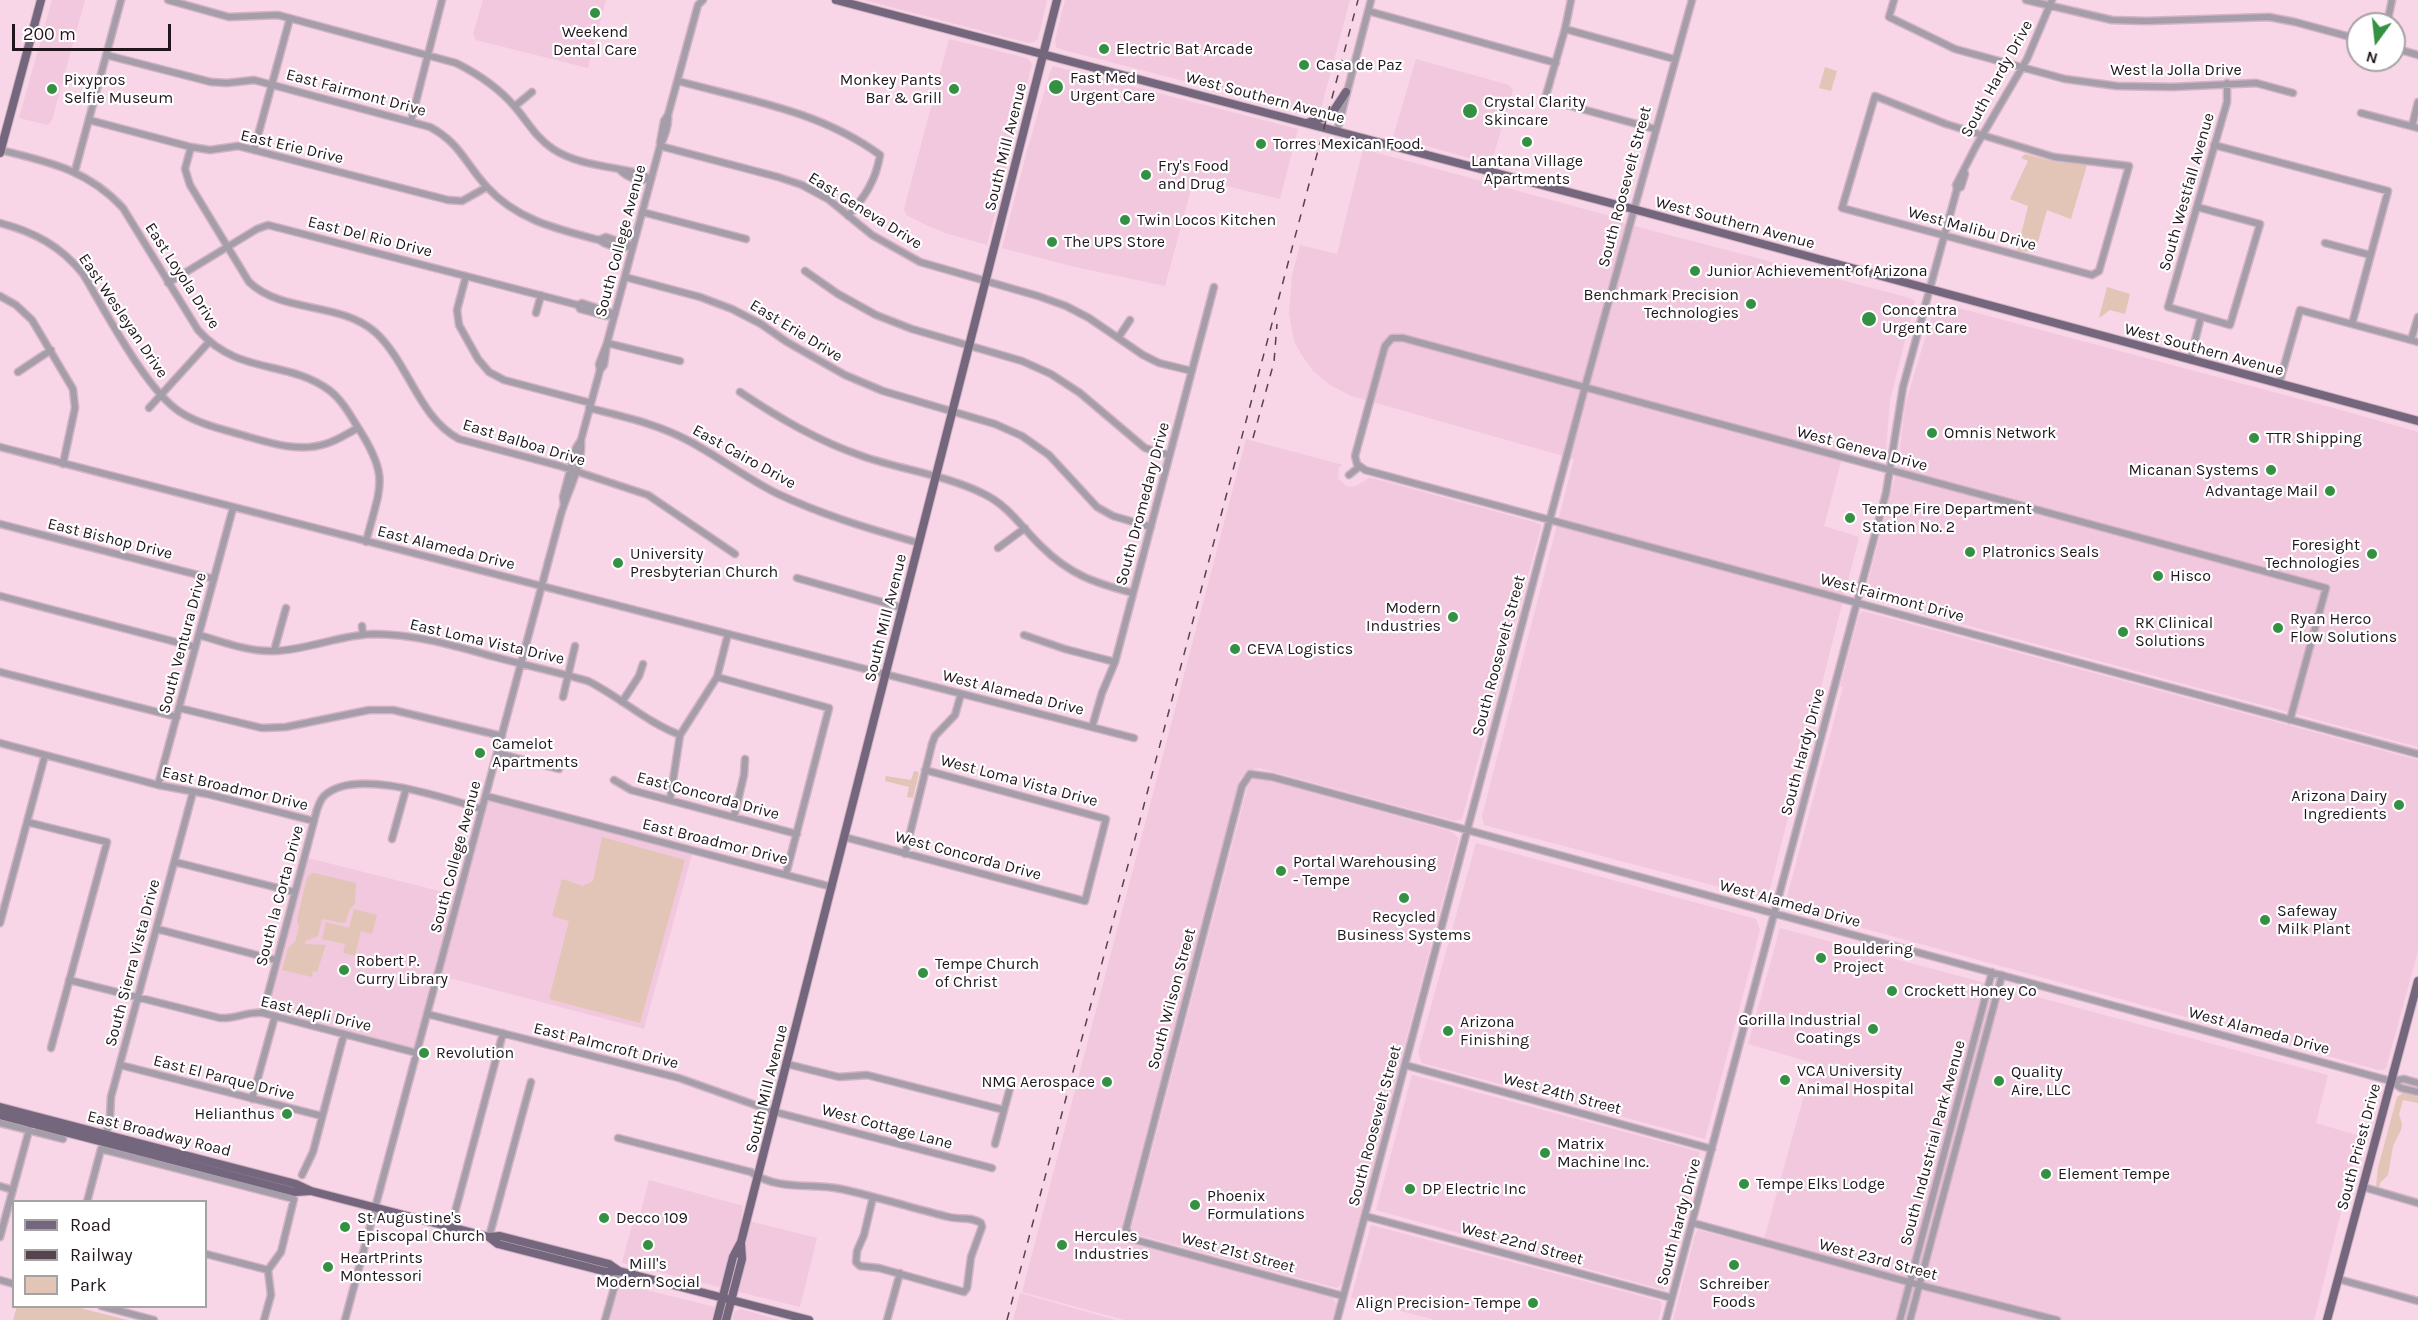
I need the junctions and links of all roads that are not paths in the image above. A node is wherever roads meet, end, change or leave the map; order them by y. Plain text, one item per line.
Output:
1 (41, 0) edge
2 (121, 0) edge
3 (168, 0) edge
4 (442, 0) edge
5 (836, 0) edge
6 (1057, 0) edge
7 (1371, 0) edge
8 (1571, 0) edge
9 (1692, 0) edge
10 (1894, 0) edge
11 (2026, 0) edge
12 (699, 2) edge
13 (2051, 3) edge
14 (1368, 11) junction
15 (290, 18) junction
16 (1565, 29) junction
17 (2346, 36) edge
18 (429, 54) junction
19 (1043, 54) junction
20 (106, 55) junction
21 (1674, 59) junction
22 (1556, 63) junction
23 (2023, 68) junction
24 (678, 81) junction
25 (2227, 83) junction
26 (272, 84) junction
27 (532, 92) dead end
28 (1346, 92) junction
29 (2293, 93) dead end
30 (2418, 102) edge
31 (515, 106) junction
32 (2361, 113) dead end
33 (88, 120) junction
34 (411, 121) junction
35 (1307, 123) junction
36 (2415, 127) edge
37 (1655, 129) junction
38 (1337, 131) junction
39 (1982, 136) junction
40 (2214, 145) junction
41 (660, 146) junction
42 (190, 147) junction
43 (254, 150) junction
44 (0, 151) edge
45 (75, 171) junction
46 (651, 180) junction
47 (487, 187) junction
48 (2197, 207) junction
49 (1633, 209) junction
50 (642, 212) junction
51 (848, 216) junction
52 (0, 223) edge
53 (1944, 236) junction
54 (746, 239) dead end
55 (2325, 243) dead end
56 (633, 246) junction
57 (228, 248) junction
58 (2370, 255) junction
59 (805, 271) dead end
60 (466, 276) junction
61 (625, 277) junction
62 (986, 281) junction
63 (168, 283) junction
64 (1214, 286) dead end
65 (1929, 290) junction
66 (541, 295) junction
67 (0, 296) edge
68 (536, 314) dead end
69 (615, 314) junction
70 (2418, 316) edge
71 (2201, 317) junction
72 (1130, 320) dead end
73 (379, 324) dead end
74 (2352, 324) junction
75 (374, 332) junction
76 (1119, 338) junction
77 (2415, 341) edge
78 (209, 342) junction
79 (607, 343) junction
80 (970, 345) junction
81 (51, 351) junction
82 (2190, 360) junction
83 (680, 361) dead end
84 (1192, 371) junction
85 (18, 372) dead end
86 (2280, 384) junction
87 (1585, 387) junction
88 (740, 392) dead end
89 (161, 396) junction
90 (590, 406) junction
91 (149, 408) dead end
92 (953, 411) junction
93 (2418, 421) edge
94 (358, 428) junction
95 (0, 448) edge
96 (1169, 455) junction
97 (63, 464) junction
98 (1358, 465) junction
99 (1890, 470) junction
100 (573, 471) junction
101 (1349, 475) dead end
102 (936, 477) junction
103 (233, 508) junction
104 (1549, 520) junction
105 (0, 524) edge
106 (1151, 527) junction
107 (1025, 528) junction
108 (366, 542) junction
109 (919, 543) junction
110 (998, 548) dead end
111 (735, 554) dead end
112 (797, 578) dead end
113 (214, 579) junction
114 (543, 586) junction
115 (1133, 593) junction
116 (0, 596) edge
117 (1857, 603) junction
118 (286, 608) dead end
119 (903, 608) junction
120 (362, 626) dead end
121 (728, 634) junction
122 (363, 635) junction
123 (1024, 635) dead end
124 (198, 636) junction
125 (575, 646) dead end
126 (195, 647) junction
127 (274, 651) junction
128 (1114, 662) junction
129 (522, 664) junction
130 (644, 664) dead end
131 (0, 672) edge
132 (568, 675) junction
133 (885, 675) junction
134 (717, 678) junction
135 (961, 693) junction
136 (563, 697) dead end
137 (622, 702) junction
138 (179, 708) junction
139 (177, 717) junction
140 (2290, 720) junction
141 (1092, 727) junction
142 (680, 735) junction
143 (502, 736) junction
144 (1134, 738) dead end
145 (0, 743) edge
146 (497, 753) junction
147 (2418, 754) edge
148 (45, 755) junction
149 (746, 759) dead end
150 (559, 769) dead end
151 (925, 770) junction
152 (1250, 774) joint
153 (614, 780) dead end
154 (158, 785) junction
155 (406, 789) junction
156 (193, 792) junction
157 (486, 796) junction
158 (670, 800) junction
159 (482, 809) junction
160 (734, 817) junction
161 (27, 822) junction
162 (314, 822) junction
163 (1467, 830) junction
164 (796, 834) junction
165 (844, 837) junction
166 (392, 838) dead end
167 (905, 854) junction
168 (175, 862) junction
169 (786, 874) junction
170 (832, 887) junction
171 (294, 892) junction
172 (1085, 901) joint
173 (1775, 914) junction
174 (0, 923) edge
175 (156, 929) junction
176 (276, 960) junction
177 (1992, 972) junction
178 (2002, 975) junction
179 (69, 980) junction
180 (2418, 981) edge
181 (138, 997) junction
182 (263, 1013) junction
183 (427, 1014) junction
184 (276, 1016) junction
185 (503, 1033) junction
186 (344, 1034) junction
187 (51, 1048) dead end
188 (417, 1053) junction
189 (787, 1064) junction
190 (120, 1065) junction
191 (1405, 1065) junction
192 (2391, 1081) junction
193 (531, 1082) dead end
194 (2418, 1083) edge
195 (1011, 1084) dead end
196 (2418, 1092) edge
197 (252, 1099) junction
198 (0, 1107) edge
199 (1004, 1110) junction
200 (775, 1112) junction
201 (0, 1115) edge
202 (322, 1116) junction
203 (0, 1123) edge
204 (30, 1127) junction
205 (618, 1138) dead end
206 (63, 1139) dead end
207 (104, 1142) junction
208 (995, 1144) dead end
209 (1712, 1149) junction
210 (992, 1168) dead end
211 (302, 1175) dead end
212 (758, 1177) junction
213 (0, 1186) edge
214 (2362, 1187) junction
215 (13, 1190) junction
216 (873, 1197) junction
217 (88, 1200) edge
218 (2418, 1203) edge
219 (375, 1208) junction
220 (1365, 1216) junction
221 (1693, 1223) junction
222 (451, 1227) junction
223 (1127, 1233) joint
224 (0, 1238) edge
225 (489, 1238) junction
226 (207, 1254) edge
227 (268, 1270) junction
228 (620, 1271) junction
229 (900, 1273) junction
230 (2338, 1279) junction
231 (1910, 1282) junction
232 (1919, 1285) junction
233 (1343, 1296) junction
234 (1672, 1298) junction
235 (727, 1299) junction
236 (2418, 1301) edge
237 (109, 1308) edge
238 (154, 1320) edge
239 (264, 1320) edge
240 (345, 1320) edge
241 (605, 1320) edge
242 (717, 1320) edge
243 (726, 1320) edge
244 (809, 1320) edge
245 (887, 1320) edge
246 (1337, 1320) edge
247 (1666, 1320) edge
248 (1900, 1320) edge
249 (1910, 1320) edge
250 (2056, 1320) edge
251 (2327, 1320) edge

1 - 44 main road
2 - 20 street
3 - 15 street
4 - 18 street
5 - 19 main road, West Southern Avenue
6 - 19 main road, South Mill Avenue
7 - 14 street
8 - 16 street
9 - 21 street, South Roosevelt Street
10 - 23 street, West la Jolla Drive
11 - 13 street
12 - 24 street, South College Avenue
13 - 17 street
13 - 23 street, South Hardy Drive
14 - 22 street
14 - 28 street
15 - 18 street
15 - 26 street
16 - 21 street
16 - 22 street
18 - 31 street
18 - 34 street
19 - 35 main road, West Southern Avenue
19 - 62 main road, South Mill Avenue
20 - 26 street, East Fairmont Drive
20 - 33 street
21 - 37 street, South Roosevelt Street
22 - 37 street
23 - 25 street, West la Jolla Drive
23 - 39 street, South Hardy Drive
24 - 41 street, South College Avenue
24 - 51 street
25 - 29 street, West la Jolla Drive
25 - 40 street, South Westfall Avenue
26 - 34 street, East Fairmont Drive
26 - 43 street
27 - 31 street
28 - 35 main road
28 - 38 street
30 - 36 street
31 - 46 street
32 - 36 street
33 - 42 street, East Erie Drive
33 - 45 street
34 - 47 street, East Fairmont Drive
35 - 38 main road, West Southern Avenue
37 - 49 street, South Roosevelt Street
38 - 49 main road, West Southern Avenue
39 - 53 street, South Hardy Drive
39 - 53 street, West Malibu Drive
39 - 53 street, West Malibu Drive
40 - 48 street, South Westfall Avenue
40 - 58 street
41 - 46 street, South College Avenue
41 - 51 street, East Geneva Drive
42 - 43 street, East Erie Drive
42 - 57 street, East Balboa Drive
43 - 47 street, East Erie Drive
44 - 45 street, East Loyola Drive
45 - 63 street, East Loyola Drive
46 - 50 street, South College Avenue
47 - 56 street, East Fairmont Drive
48 - 71 street, South Westfall Avenue
48 - 71 street
49 - 65 main road, West Southern Avenue
49 - 87 street, South Roosevelt Street
50 - 54 street
50 - 56 street, South College Avenue
51 - 62 street, East Geneva Drive
52 - 89 street, East Wesleyan Drive
53 - 65 street, South Hardy Drive
55 - 58 street
56 - 61 street, South College Avenue
57 - 60 street, East Del Rio Drive
57 - 63 street, East Del Rio Drive
57 - 75 street, East Balboa Drive
58 - 74 street
59 - 80 street
60 - 66 street, East Del Rio Drive
60 - 90 street, East Cairo Drive
61 - 69 street, South College Avenue
61 - 92 street, East Erie Drive
62 - 76 street
62 - 80 main road, South Mill Avenue
63 - 78 street, East Loyola Drive
64 - 84 street, South Dromedary Drive
65 - 82 main road, West Southern Avenue
65 - 99 street, South Hardy Drive
66 - 68 street
66 - 69 street, East Del Rio Drive
67 - 81 street
69 - 79 street, South College Avenue
70 - 77 street
71 - 82 street
72 - 76 street
73 - 75 street
74 - 77 street
74 - 86 street
75 - 100 street, East Balboa Drive
76 - 84 street
78 - 89 street
78 - 94 street, East Loyola Drive
79 - 83 street
79 - 90 street, South College Avenue
80 - 92 main road, South Mill Avenue
80 - 96 street
81 - 85 street
81 - 97 street
82 - 86 main road, West Southern Avenue
84 - 96 street, South Dromedary Drive
86 - 93 main road, West Southern Avenue
87 - 98 street, West Geneva Drive
87 - 99 street, West Geneva Drive
87 - 104 street, South Roosevelt Street
88 - 102 street
89 - 91 street
89 - 94 street, East Wesleyan Drive
90 - 100 street, South College Avenue
90 - 109 street, East Cairo Drive
92 - 102 main road, South Mill Avenue
92 - 106 street, East Erie Drive
94 - 108 street, East Loyola Drive
95 - 97 street, East Alameda Drive
96 - 106 street, South Dromedary Drive
97 - 103 street, East Alameda Drive
98 - 101 street
98 - 104 street, West Fairmont Drive
99 - 117 street, South Hardy Drive
99 - 140 street, West Geneva Drive
100 - 111 street, East Balboa Drive
100 - 114 street, South College Avenue
102 - 107 street
102 - 109 main road, South Mill Avenue
103 - 108 street, East Alameda Drive
103 - 113 street, South Ventura Drive
104 - 117 street, West Fairmont Drive
104 - 163 street, South Roosevelt Street
105 - 113 street, East Bishop Drive
106 - 115 street, South Dromedary Drive
107 - 110 street
107 - 115 street
108 - 114 street, East Alameda Drive
109 - 119 main road, South Mill Avenue
112 - 119 street
113 - 124 street, South Ventura Drive
114 - 121 street, East Alameda Drive
114 - 129 street, South College Avenue
115 - 128 street, South Dromedary Drive
116 - 126 street
117 - 140 street, West Fairmont Drive
117 - 173 street, South Hardy Drive
118 - 127 street
119 - 133 main road, South Mill Avenue
120 - 122 street
121 - 133 street, East Alameda Drive
121 - 134 street
122 - 127 street, East Loma Vista Drive
122 - 129 street, East Loma Vista Drive
123 - 128 street
124 - 126 street, South Ventura Drive
124 - 127 street, East Loma Vista Drive
125 - 132 street, East Loma Vista Drive
126 - 138 street, South Ventura Drive
128 - 141 street, South Dromedary Drive
129 - 132 street, East Loma Vista Drive
129 - 143 street, South College Avenue
130 - 137 street
131 - 139 street
132 - 136 street, East Loma Vista Drive
132 - 137 street, East Loma Vista Drive
133 - 135 street, West Alameda Drive
133 - 165 main road, South Mill Avenue
134 - 142 street
134 - 164 street
135 - 141 street, West Alameda Drive
135 - 151 street
137 - 142 street, East Loma Vista Drive
138 - 139 street, South Ventura Drive
138 - 143 street
139 - 154 street, South Ventura Drive
140 - 147 street, West Fairmont Drive
141 - 144 street, West Alameda Drive
142 - 158 street
143 - 146 street, South College Avenue
145 - 148 street, East Broadmor Drive
146 - 150 street
146 - 157 street, South College Avenue
148 - 154 street, East Broadmor Drive
148 - 161 street
149 - 160 street
151 - 167 street
151 - 172 street, West Loma Vista Drive
152 - 163 street, West Alameda Drive
152 - 223 street, South Wilson Street
153 - 158 street, East Concorda Drive
154 - 156 street, East Broadmor Drive
155 - 159 street, East Broadmor Drive
155 - 162 street, East Broadmor Drive
155 - 166 street
156 - 162 street, East Broadmor Drive
156 - 168 street, South Sierra Vista Drive
157 - 159 street, South College Avenue
157 - 169 street, East Broadmor Drive
158 - 160 street, East Concorda Drive
159 - 183 street, South College Avenue
160 - 164 street, East Concorda Drive
161 - 174 street
161 - 179 street
162 - 171 street, South la Corta Drive
163 - 173 street, West Alameda Drive
163 - 191 street, South Roosevelt Street
164 - 169 street
165 - 167 street, West Concorda Drive
165 - 170 main road, South Mill Avenue
167 - 172 street, West Concorda Drive
168 - 171 street
168 - 175 street, South Sierra Vista Drive
169 - 170 street, East Broadmor Drive
170 - 189 main road, South Mill Avenue
171 - 176 street, South la Corta Drive
173 - 177 street, West Alameda Drive
173 - 209 street, South Hardy Drive
175 - 176 street
175 - 181 street, South Sierra Vista Drive
176 - 182 street, South la Corta Drive
177 - 178 street, West Alameda Drive
177 - 231 street, South Industrial Park Avenue
178 - 192 street, West Alameda Drive
178 - 232 street, South Industrial Park Avenue
179 - 181 street, East Aepli Drive
179 - 187 street
180 - 192 main road, South Priest Drive
181 - 182 street, East Aepli Drive
181 - 190 street, South Sierra Vista Drive
182 - 184 street, East Aepli Drive
183 - 185 street, East Palmcroft Drive
183 - 188 street, South College Avenue
184 - 186 street, East Aepli Drive
184 - 197 street
185 - 200 street, East Palmcroft Drive
185 - 222 street
186 - 188 street, East Aepli Drive
186 - 202 street
188 - 219 street, South College Avenue
189 - 199 street
189 - 200 main road, South Mill Avenue
190 - 197 street, East El Parque Drive
190 - 207 street, South Sierra Vista Drive
191 - 209 street, West 24th Street
191 - 220 street, South Roosevelt Street
192 - 194 street, West Alameda Drive
192 - 196 street, West Alameda Drive
192 - 214 main road, South Priest Drive
193 - 225 street
195 - 199 street
197 - 202 street, East El Parque Drive
198 - 207 main road, East Broadway Road
199 - 208 street
200 - 210 street, West Cottage Lane
200 - 212 main road, South Mill Avenue
201 - 204 main road, East Broadway Road
202 - 211 street
203 - 204 street
204 - 206 street
204 - 207 main road, East Broadway Road
204 - 215 street
205 - 212 street
207 - 217 street, South Sierra Vista Drive
207 - 219 main road, East Broadway Road
207 - 227 street
209 - 221 street, South Hardy Drive
212 - 216 street
212 - 235 main road, South Mill Avenue
213 - 215 street
214 - 218 street
214 - 230 main road, South Priest Drive
215 - 224 street
216 - 229 street
216 - 229 street
219 - 222 main road, East Broadway Road
219 - 240 street, South College Avenue
220 - 233 street, South Roosevelt Street
220 - 234 street, West 22nd Street
221 - 231 street, West 23rd Street
221 - 234 street, South Hardy Drive
222 - 225 main road, East Broadway Road
223 - 233 street, West 21st Street
225 - 228 main road, East Broadway Road
226 - 227 street
227 - 239 street
228 - 235 main road, East Broadway Road
228 - 241 street
229 - 245 street
230 - 236 street
230 - 251 main road, South Priest Drive
231 - 232 street, West 23rd Street
231 - 248 street, South Industrial Park Avenue
232 - 249 street, South Industrial Park Avenue
232 - 250 street, West 23rd Street
233 - 246 street, South Roosevelt Street
234 - 247 street, South Hardy Drive
235 - 242 main road, South Mill Avenue
235 - 243 main road, South Mill Avenue
235 - 244 main road, East Broadway Road
237 - 238 street

